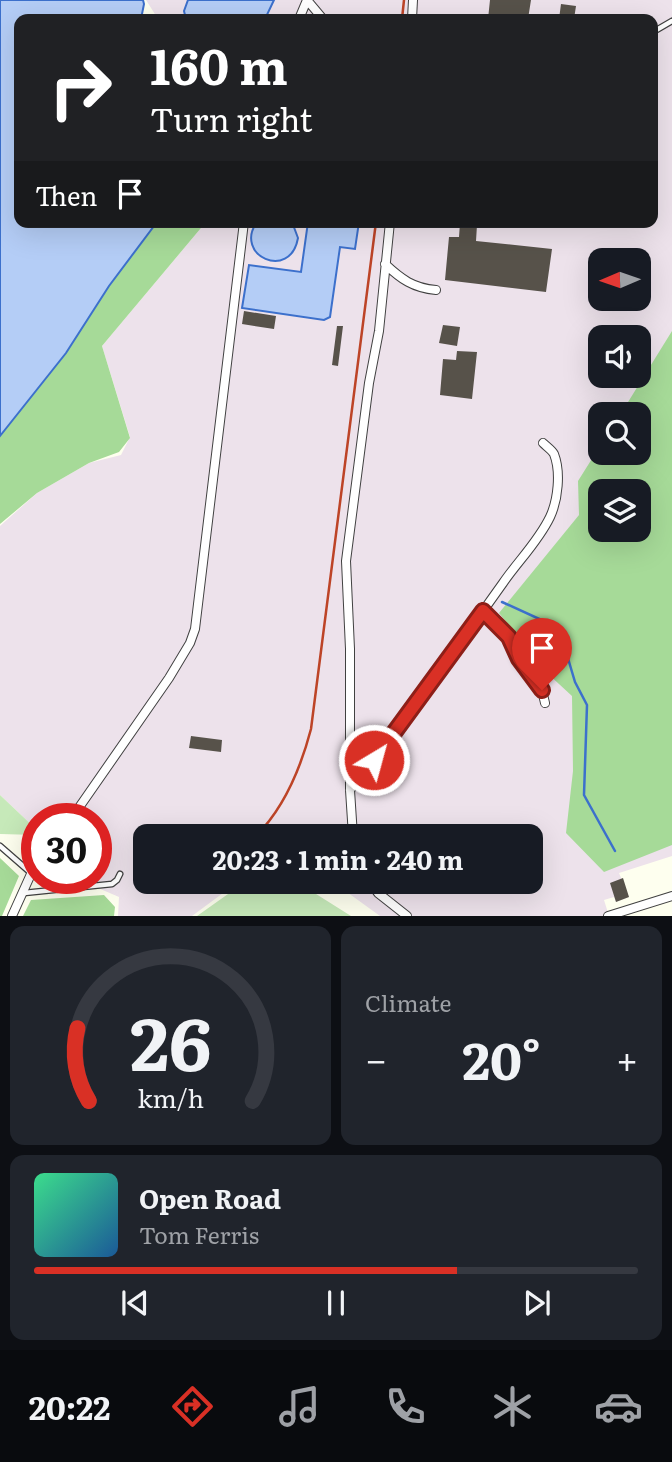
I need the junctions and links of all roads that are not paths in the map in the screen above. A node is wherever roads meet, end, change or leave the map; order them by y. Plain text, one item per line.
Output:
1 (307, 0) edge
2 (319, 14) edge
3 (243, 228) edge
4 (389, 228) edge
5 (385, 264) junction
6 (436, 290) dead end
7 (543, 443) dead end
8 (483, 611) junction
9 (545, 703) dead end
10 (350, 790) junction
11 (82, 803) edge
12 (352, 824) edge
13 (0, 846) edge
14 (21, 861) edge
15 (121, 874) dead end
16 (112, 884) edge
17 (23, 894) edge
18 (379, 894) edge
19 (672, 896) edge
20 (12, 916) edge
21 (407, 916) edge
22 (608, 916) edge

1 - 2 street
3 - 11 street
4 - 5 street
5 - 6 street
5 - 10 street
7 - 8 street
8 - 9 street
8 - 10 street
10 - 12 street
13 - 14 lane
15 - 16 lane
17 - 20 street
18 - 21 street
19 - 22 street

